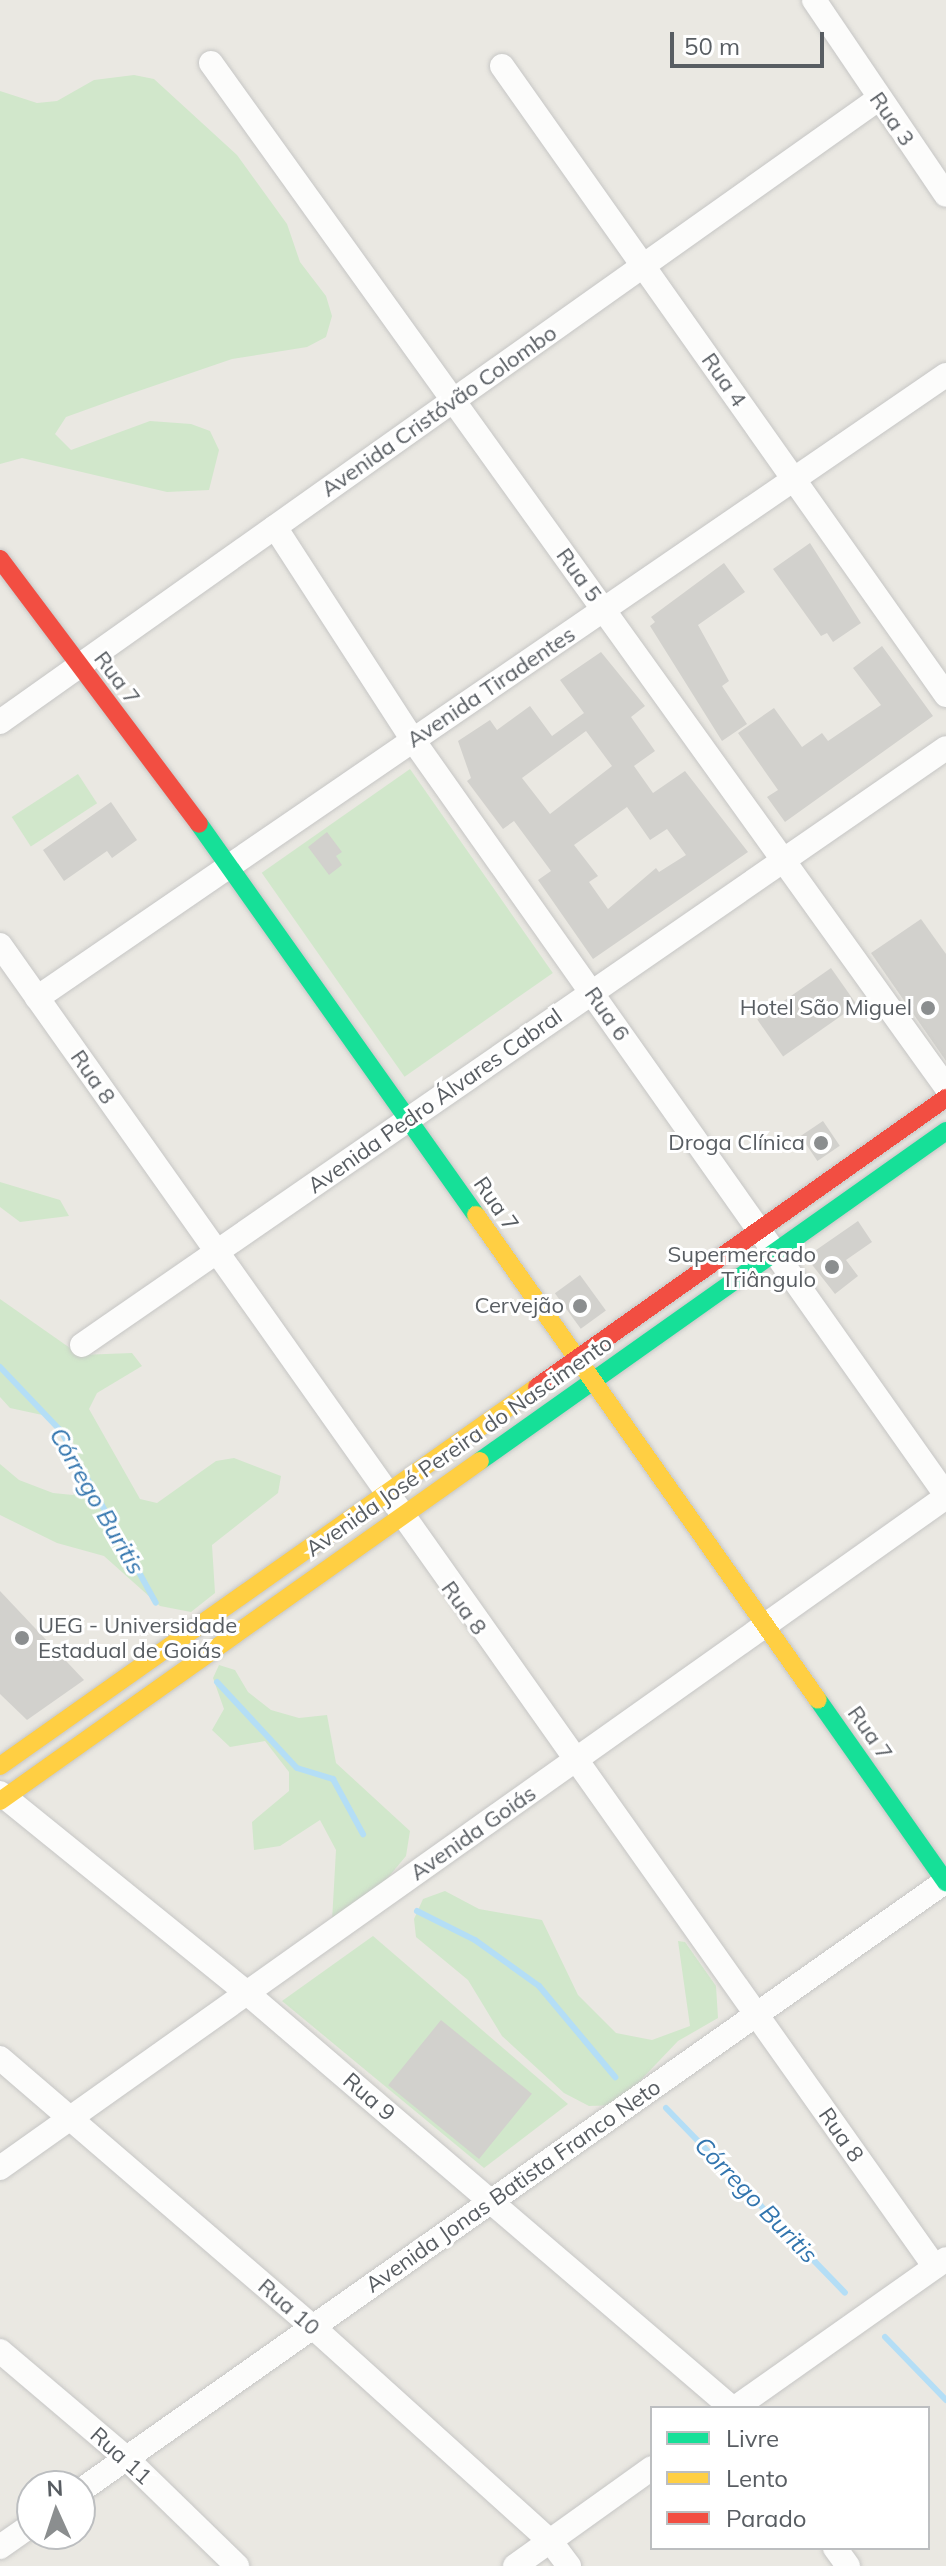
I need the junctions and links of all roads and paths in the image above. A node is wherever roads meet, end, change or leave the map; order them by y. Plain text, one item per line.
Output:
1 (814, 0) edge
2 (211, 63) dead end
3 (502, 66) dead end
4 (877, 100) junction
5 (946, 195) edge
6 (643, 266) junction
7 (946, 375) edge
8 (453, 400) junction
9 (794, 479) junction
10 (275, 527) junction
11 (0, 559) edge
12 (604, 610) junction
13 (78, 667) junction
14 (946, 695) edge
15 (0, 722) edge
16 (413, 740) junction
17 (946, 748) edge
18 (783, 860) junction
19 (230, 866) junction
20 (0, 945) edge
21 (592, 993) junction
22 (37, 998) junction
23 (946, 1087) edge
24 (946, 1098) edge
25 (407, 1120) junction
26 (946, 1131) edge
27 (759, 1230) junction
28 (217, 1252) junction
29 (775, 1252) junction
30 (82, 1345) dead end
31 (576, 1359) junction
32 (592, 1381) junction
33 (384, 1495) junction
34 (946, 1496) edge
35 (399, 1517) junction
36 (765, 1626) junction
37 (172, 1644) junction
38 (190, 1666) junction
39 (574, 1762) junction
40 (0, 1766) edge
41 (2, 1797) edge
42 (946, 1881) edge
43 (247, 1993) junction
44 (755, 2015) junction
45 (0, 2058) edge
46 (70, 2119) junction
47 (0, 2168) edge
48 (490, 2202) junction
49 (940, 2263) edge
50 (313, 2327) junction
51 (0, 2351) edge
52 (731, 2406) edge
53 (736, 2406) edge
54 (126, 2458) junction
55 (650, 2469) edge
56 (96, 2480) edge
57 (551, 2542) junction
58 (237, 2566) edge
59 (515, 2566) edge
60 (569, 2566) edge

1 - 4 street, Rua 3
2 - 8 street, Rua 5
3 - 6 street, Rua 4
4 - 5 street, Rua 3
4 - 6 street, Avenida Cristóvão Colombo
6 - 8 street, Avenida Cristóvão Colombo
6 - 9 street, Rua 4
7 - 9 street, Avenida Tiradentes
8 - 10 street, Avenida Cristóvão Colombo
8 - 12 street, Rua 5
9 - 12 street, Avenida Tiradentes
9 - 14 street, Rua 4
10 - 13 street, Avenida Cristóvão Colombo
10 - 16 street, Rua 6
11 - 13 main road, Rua 7
12 - 16 street, Avenida Tiradentes
12 - 18 street, Rua 5
13 - 15 street, Avenida Cristóvão Colombo
13 - 19 main road, Rua 7
16 - 19 street, Avenida Tiradentes
16 - 21 street, Rua 6
17 - 18 street, Avenida Pedro Álvares Cabral
18 - 21 street, Avenida Pedro Álvares Cabral
18 - 23 street, Rua 5
19 - 22 street, Avenida Tiradentes
19 - 25 main road, Rua 7
20 - 22 street, Rua 8
21 - 25 street, Avenida Pedro Álvares Cabral
21 - 27 street, Rua 6
22 - 28 street, Rua 8
24 - 27 main road, Avenida José Pereira do Nascimento
25 - 28 street, Avenida Pedro Álvares Cabral
25 - 31 main road, Rua 7
26 - 29 main road, Avenida José Pereira do Nascimento
27 - 29 street, Rua 6
27 - 31 main road, Avenida José Pereira do Nascimento
28 - 30 street, Avenida Pedro Álvares Cabral
28 - 33 street, Rua 8
29 - 32 main road, Avenida José Pereira do Nascimento
29 - 34 street, Rua 6
31 - 32 main road, Rua 7
31 - 33 main road, Avenida José Pereira do Nascimento
32 - 35 main road, Avenida José Pereira do Nascimento
32 - 36 main road, Rua 7
33 - 35 street, Rua 8
33 - 37 main road, Avenida José Pereira do Nascimento
34 - 36 street, Avenida Goiás
35 - 38 main road, Avenida José Pereira do Nascimento
35 - 39 street, Rua 8
36 - 39 street, Avenida Goiás
36 - 42 main road, Rua 7
37 - 38 main road
37 - 40 main road, Avenida José Pereira do Nascimento
38 - 41 main road, Avenida José Pereira do Nascimento
39 - 43 street, Avenida Goiás
39 - 44 street, Rua 8
41 - 43 street, Rua 9
42 - 44 street, Avenida Jonas Batista Franco Neto
43 - 46 street, Avenida Goiás
43 - 48 street, Rua 9
44 - 48 street, Avenida Jonas Batista Franco Neto
44 - 49 street, Rua 8
45 - 46 street, Rua 10
46 - 47 street, Avenida Goiás
46 - 50 street, Rua 10
48 - 50 street, Avenida Jonas Batista Franco Neto
48 - 52 street, Rua 9
49 - 53 street
50 - 54 street, Avenida Jonas Batista Franco Neto
50 - 57 street, Rua 10
51 - 54 street, Rua 11
54 - 56 street, Avenida Jonas Batista Franco Neto
54 - 58 street, Rua 11
55 - 57 street
57 - 59 street
57 - 60 street, Rua 10

